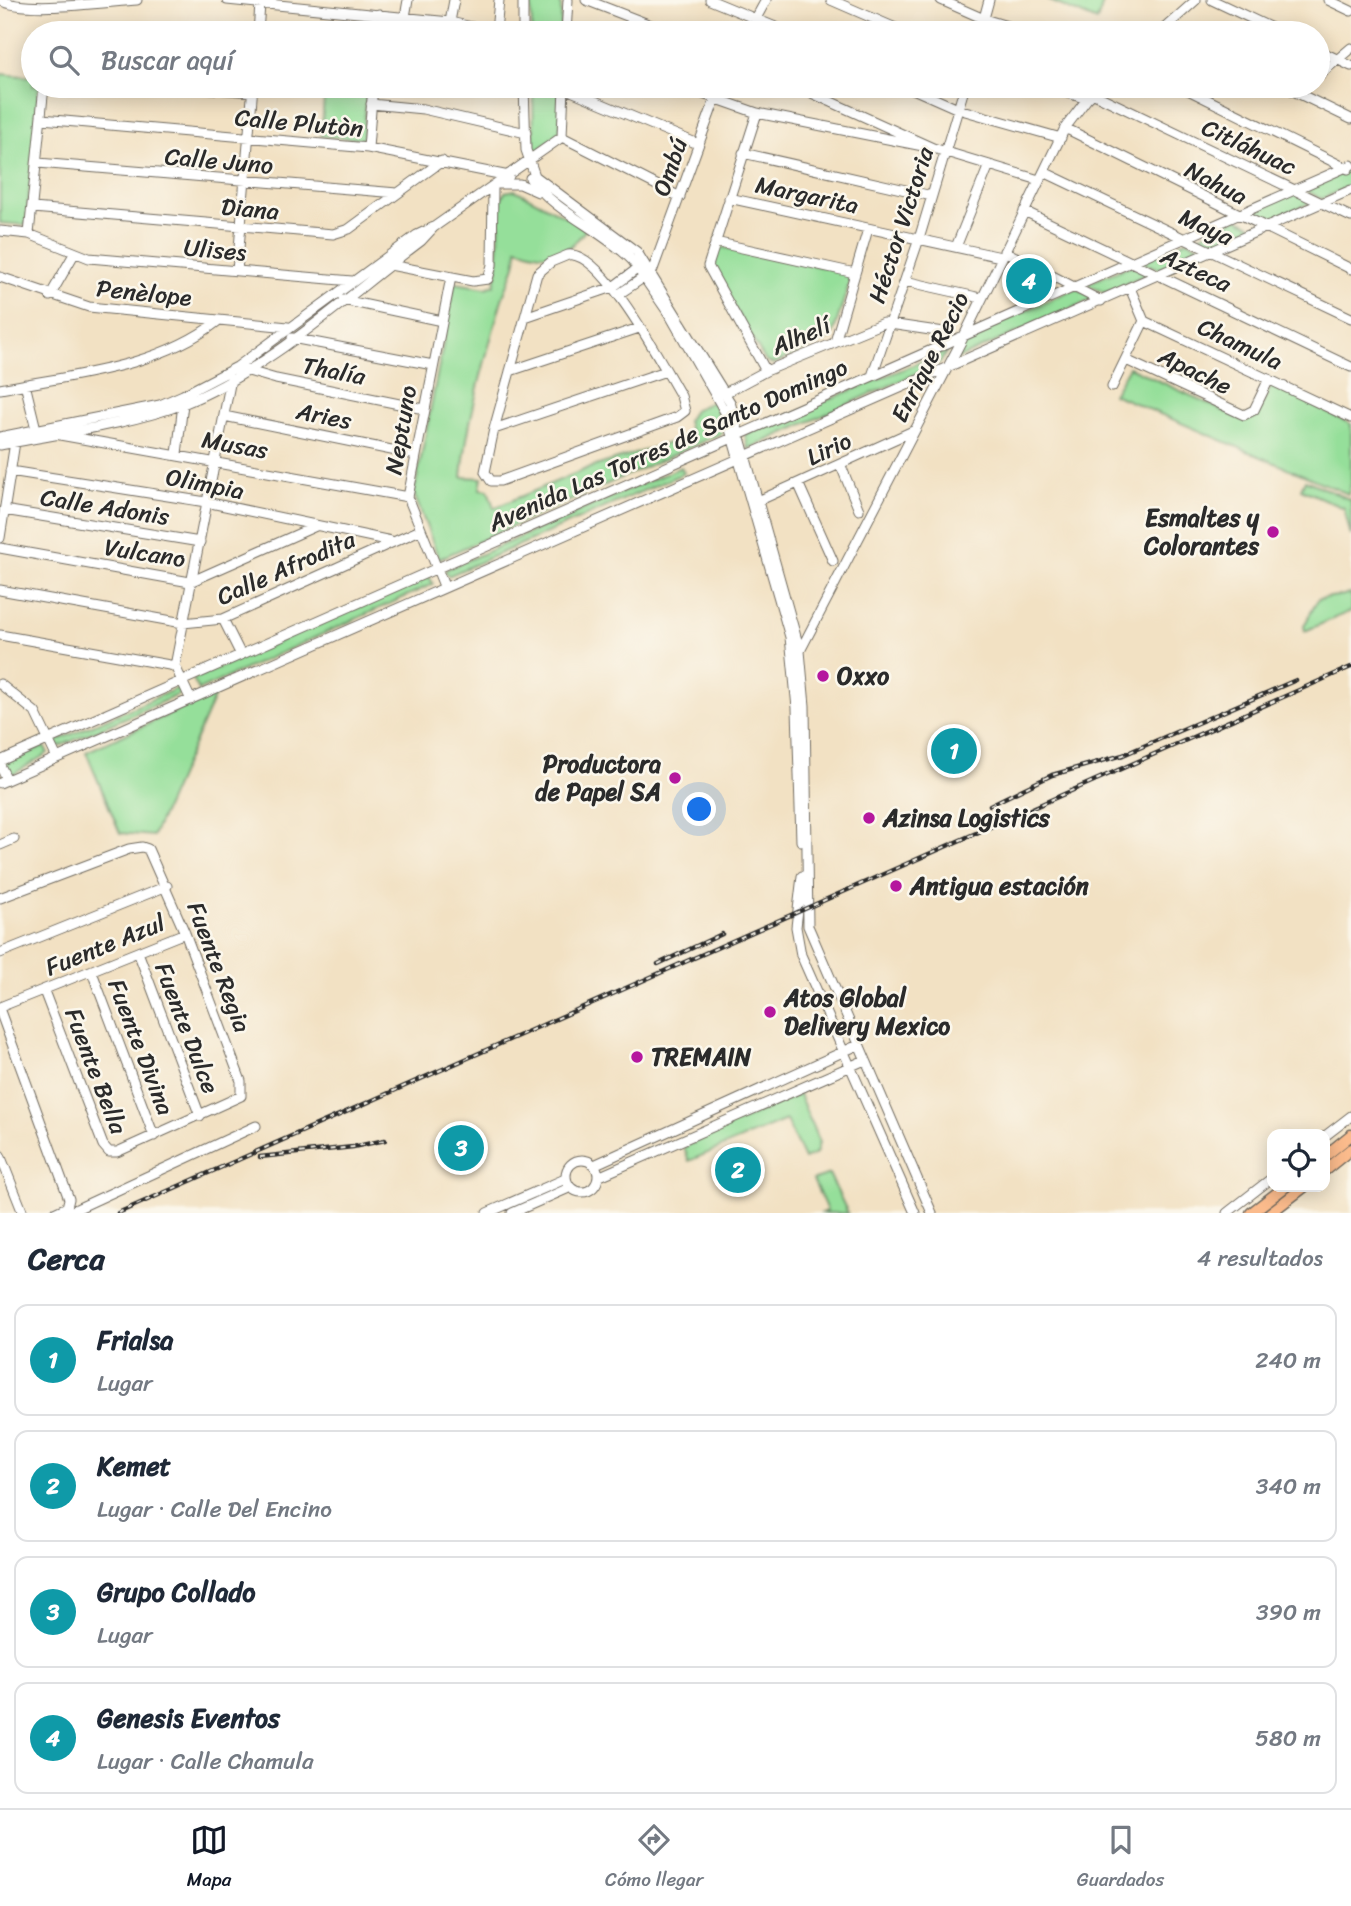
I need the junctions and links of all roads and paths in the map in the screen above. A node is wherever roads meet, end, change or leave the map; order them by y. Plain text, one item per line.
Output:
1 (0, 0) edge
2 (137, 0) edge
3 (227, 0) edge
4 (363, 0) edge
5 (408, 0) edge
6 (454, 0) edge
7 (499, 0) edge
8 (523, 0) edge
9 (568, 0) edge
10 (586, 0) edge
11 (710, 0) edge
12 (766, 0) edge
13 (831, 0) edge
14 (941, 0) edge
15 (989, 0) edge
16 (1196, 0) edge
17 (1212, 0) edge
18 (1328, 0) edge
19 (272, 2) edge
20 (261, 4) junction
21 (317, 4) edge
22 (1351, 11) edge
23 (361, 12) junction
24 (379, 14) junction
25 (405, 18) junction
26 (756, 18) junction
27 (984, 19) junction
28 (259, 21) edge
29 (378, 21) edge
30 (439, 21) edge
31 (450, 21) edge
32 (498, 21) edge
33 (523, 21) edge
34 (567, 21) edge
35 (640, 21) edge
36 (754, 21) edge
37 (763, 21) edge
38 (879, 21) edge
39 (991, 21) edge
40 (1176, 21) edge
41 (1257, 21) edge
42 (1351, 48) edge
43 (1330, 56) edge
44 (1337, 60) junction
45 (1330, 66) edge
46 (1351, 66) edge
47 (43, 98) edge
48 (252, 98) edge
49 (372, 98) edge
50 (524, 98) edge
51 (564, 98) edge
52 (590, 98) edge
53 (708, 98) edge
54 (823, 98) edge
55 (933, 98) edge
56 (961, 98) edge
57 (1088, 98) edge
58 (1093, 98) edge
59 (1205, 98) edge
60 (1308, 98) edge
61 (713, 100) junction
62 (371, 104) junction
63 (958, 109) junction
64 (757, 113) junction
65 (42, 119) junction
66 (1351, 119) edge
67 (1065, 128) junction
68 (526, 133) junction
69 (250, 138) junction
70 (562, 138) junction
71 (1060, 138) junction
72 (698, 144) junction
73 (526, 147) junction
74 (368, 148) junction
75 (933, 148) junction
76 (946, 152) junction
77 (743, 153) junction
78 (442, 161) junction
79 (37, 163) junction
80 (989, 165) junction
81 (526, 167) junction
82 (1349, 167) edge
83 (510, 175) junction
84 (1041, 176) junction
85 (246, 183) junction
86 (495, 185) junction
87 (1293, 189) junction
88 (1351, 190) edge
89 (397, 193) junction
90 (543, 194) junction
91 (932, 196) junction
92 (680, 197) junction
93 (729, 198) junction
94 (1322, 203) junction
95 (33, 208) junction
96 (1024, 211) junction
97 (1236, 214) junction
98 (1351, 217) edge
99 (434, 227) junction
100 (242, 228) junction
101 (1263, 228) junction
102 (868, 229) junction
103 (0, 231) edge
104 (29, 234) junction
105 (1183, 238) junction
106 (919, 239) junction
107 (715, 242) junction
108 (956, 247) junction
109 (1211, 251) junction
110 (74, 254) junction
111 (1002, 254) junction
112 (1131, 262) junction
113 (647, 264) junction
114 (390, 265) junction
115 (1351, 270) edge
116 (237, 271) junction
117 (855, 273) junction
118 (649, 275) junction
119 (1159, 275) junction
120 (0, 277) edge
121 (451, 277) junction
122 (352, 281) junction
123 (905, 281) junction
124 (1075, 286) junction
125 (1130, 288) junction
126 (616, 291) junction
127 (50, 296) junction
128 (981, 298) junction
129 (343, 300) junction
130 (1101, 301) junction
131 (525, 317) junction
132 (1351, 318) edge
133 (218, 321) junction
134 (442, 321) junction
135 (1144, 321) junction
136 (889, 323) junction
137 (288, 327) junction
138 (639, 328) junction
139 (944, 332) dead end
140 (964, 336) junction
141 (292, 338) junction
142 (835, 342) junction
143 (1126, 360) junction
144 (433, 365) junction
145 (947, 367) junction
146 (1351, 367) edge
147 (510, 371) junction
148 (666, 371) junction
149 (766, 371) junction
150 (236, 372) junction
151 (872, 376) junction
152 (1269, 379) junction
153 (25, 384) junction
154 (1112, 387) dead end
155 (0, 389) edge
156 (722, 395) junction
157 (183, 404) junction
158 (424, 409) junction
159 (224, 416) junction
160 (1351, 418) edge
161 (36, 429) junction
162 (494, 429) junction
163 (915, 430) junction
164 (55, 433) junction
165 (0, 437) edge
166 (735, 437) junction
167 (15, 442) junction
168 (0, 445) edge
169 (177, 454) junction
170 (416, 454) junction
171 (741, 457) junction
172 (215, 460) junction
173 (679, 462) junction
174 (841, 466) junction
175 (10, 471) junction
176 (693, 479) junction
177 (799, 485) junction
178 (408, 497) junction
179 (758, 501) junction
180 (206, 502) junction
181 (4, 510) junction
182 (859, 510) dead end
183 (316, 526) junction
184 (420, 530) junction
185 (0, 538) edge
186 (391, 541) junction
187 (200, 542) junction
188 (0, 548) edge
189 (833, 561) dead end
190 (436, 568) junction
191 (190, 582) junction
192 (444, 586) junction
193 (0, 590) edge
194 (223, 619) junction
195 (183, 623) junction
196 (0, 635) edge
197 (796, 654) junction
198 (241, 655) junction
199 (176, 666) junction
200 (183, 682) junction
201 (0, 684) edge
202 (191, 700) junction
203 (50, 739) junction
204 (57, 758) junction
205 (0, 763) edge
206 (3, 781) edge
207 (14, 839) dead end
208 (0, 845) edge
209 (167, 886) junction
210 (0, 898) edge
211 (185, 933) junction
212 (138, 952) junction
213 (0, 953) edge
214 (821, 962) junction
215 (807, 968) junction
216 (92, 972) junction
217 (44, 991) junction
218 (0, 1009) edge
219 (858, 1045) junction
220 (843, 1052) junction
221 (865, 1060) junction
222 (850, 1067) junction
223 (200, 1116) junction
224 (1351, 1116) edge
225 (256, 1126) dead end
226 (1330, 1132) edge
227 (1351, 1135) edge
228 (154, 1136) junction
229 (659, 1136) junction
230 (664, 1148) junction
231 (1351, 1149) edge
232 (1330, 1152) edge
233 (0, 1155) edge
234 (594, 1165) junction
235 (1330, 1166) edge
236 (598, 1177) junction
237 (1267, 1182) edge
238 (567, 1183) junction
239 (1278, 1192) edge
240 (1297, 1192) edge
241 (67, 1210) edge
242 (23, 1213) edge
243 (54, 1213) edge
244 (487, 1213) edge
245 (512, 1213) edge
246 (915, 1213) edge
247 (932, 1213) edge
248 (1227, 1213) edge
249 (1251, 1213) edge
250 (1270, 1213) edge

1 - 2 street
3 - 20 street
4 - 23 street
5 - 25 street
6 - 31 street
7 - 32 street
8 - 33 street
9 - 34 street
10 - 35 street
11 - 26 street
12 - 26 street
13 - 38 street
14 - 27 street
15 - 27 street
16 - 40 street
17 - 41 street
18 - 22 street
19 - 20 street
19 - 21 street
20 - 28 street
21 - 23 street
23 - 24 street
24 - 25 street
24 - 29 street
25 - 30 street
26 - 36 street
26 - 37 street
27 - 39 street
42 - 44 street
43 - 44 street
44 - 45 street
44 - 46 street
47 - 65 street
48 - 69 street
49 - 62 street
50 - 68 street
51 - 70 street
52 - 72 street
53 - 61 street
54 - 75 street
55 - 63 street
56 - 63 street, Héctor Victoria
57 - 67 street, Enrique Recio
58 - 87 street, Citláhuac
59 - 82 street
60 - 66 street
61 - 64 street
61 - 72 street, Ombú
62 - 68 street
62 - 74 street
63 - 71 street
63 - 76 street, Héctor Victoria
64 - 75 street
64 - 77 street
65 - 69 street, Calle Plutòn
65 - 79 street
67 - 71 street, Enrique Recio
67 - 97 street, Nahua
68 - 73 street
69 - 74 street, Calle Plutòn
69 - 85 street
70 - 81 street
70 - 92 street
71 - 84 street, Enrique Recio
72 - 92 street, Ombú
73 - 81 street
73 - 83 street
74 - 78 street, Calle Plutòn
75 - 76 street, Maya
76 - 80 street, Maya
76 - 91 street, Héctor Victoria
77 - 91 street
77 - 93 street
78 - 83 street, Calle Plutòn
78 - 89 street, Diana
79 - 85 street, Calle Juno
79 - 95 street
80 - 84 street, Maya
80 - 108 street
81 - 83 street
81 - 90 street
81 - 113 street
82 - 87 street, Avenida Las Torres de Santo Domingo
83 - 86 street
84 - 96 street, Enrique Recio
84 - 105 street, Maya
85 - 89 street, Calle Juno
85 - 100 street
86 - 90 street
86 - 99 street
86 - 121 street
87 - 94 street, Citláhuac
87 - 97 street, Avenida Las Torres de Santo Domingo
88 - 94 street, Avenida Las Torres de Santo Domingo
89 - 100 street, Diana
90 - 113 street
91 - 106 street, Héctor Victoria
92 - 113 street, Ombú
93 - 102 street, Margarita
93 - 107 street
94 - 98 street, Citláhuac
94 - 101 street, Avenida Las Torres de Santo Domingo
95 - 100 street, Diana
95 - 104 street
96 - 111 street, Enrique Recio
96 - 112 street, Azteca
97 - 101 street, Nahua
97 - 105 street, Avenida Las Torres de Santo Domingo
99 - 114 street
99 - 122 street
100 - 116 street
101 - 109 street, Avenida Las Torres de Santo Domingo
101 - 115 street, Nahua
102 - 106 street, Margarita
102 - 117 street
103 - 104 street, Ulises
104 - 110 street, Ulises
105 - 109 street, Maya
105 - 112 street, Avenida Las Torres de Santo Domingo
106 - 108 street, Margarita
106 - 123 street, Héctor Victoria
107 - 117 street
107 - 149 street
108 - 111 street, Margarita
109 - 119 street, Avenida Las Torres de Santo Domingo
109 - 132 street, Maya
110 - 116 street, Ulises
110 - 127 street
111 - 124 street, Margarita
111 - 128 street, Enrique Recio
112 - 119 street, Azteca
112 - 124 street, Avenida Las Torres de Santo Domingo
113 - 118 street, Ombú
113 - 118 street
113 - 126 street
114 - 121 street
114 - 129 street
116 - 122 street, Ulises
117 - 142 street
118 - 126 street
118 - 156 street
119 - 125 street, Avenida Las Torres de Santo Domingo
119 - 146 street, Azteca
120 - 127 street, Penèlope
121 - 134 street, Neptuno
122 - 137 street
123 - 128 street
123 - 136 street, Héctor Victoria
124 - 130 street, Margarita
124 - 140 street, Avenida Las Torres de Santo Domingo
125 - 130 street, Avenida Las Torres de Santo Domingo
125 - 135 street
126 - 131 street
126 - 131 street
126 - 138 street
127 - 133 street, Penèlope
128 - 140 street, Enrique Recio
129 - 134 street
129 - 141 street
130 - 145 street, Avenida Las Torres de Santo Domingo
131 - 147 street
133 - 137 street, Penèlope
133 - 153 street
134 - 144 street, Neptuno
135 - 143 street
135 - 152 street, Chamula
136 - 139 street, Alhelí
136 - 142 street, Alhelí
136 - 151 street, Héctor Victoria
137 - 150 street
138 - 147 street
138 - 148 street
140 - 145 street, Enrique Recio
140 - 151 street, Avenida Las Torres de Santo Domingo
141 - 144 street
141 - 150 street
142 - 149 street, Alhelí
143 - 152 street, Apache
143 - 154 street
144 - 158 street, Neptuno
145 - 163 street, Enrique Recio
145 - 171 street, Avenida Las Torres de Santo Domingo
147 - 162 street
148 - 162 street
148 - 162 street
149 - 156 street, Alhelí
150 - 157 street
150 - 158 street, Thalía
150 - 159 street
150 - 161 street
151 - 166 street, Avenida Las Torres de Santo Domingo
152 - 160 street, Chamula
153 - 155 street
153 - 161 street
156 - 166 street
157 - 164 street
157 - 169 street
158 - 170 street, Neptuno
159 - 170 street, Aries
159 - 172 street
161 - 165 street
163 - 174 street, Lirio
163 - 197 street, Enrique Recio
164 - 167 street
164 - 169 street, Musas
166 - 171 street
166 - 173 street, Avenida Las Torres de Santo Domingo
167 - 168 street
167 - 175 street
169 - 172 street, Musas
170 - 178 street, Neptuno
171 - 176 street, Avenida Las Torres de Santo Domingo
171 - 179 street
171 - 197 street
172 - 178 street, Musas
172 - 180 street
173 - 176 street
173 - 190 street, Avenida Las Torres de Santo Domingo
174 - 177 street, Lirio
174 - 182 street
175 - 180 street, Olimpia
175 - 181 street
176 - 192 street, Avenida Las Torres de Santo Domingo
177 - 179 street, Lirio
177 - 189 street
178 - 184 street, Neptuno
179 - 197 street
180 - 183 street, Olimpia
180 - 187 street
181 - 185 street
181 - 187 street, Calle Adonis
183 - 186 street, Olimpia
183 - 191 street, Vulcano
184 - 186 street, Calle Afrodita
184 - 190 street, Neptuno
186 - 194 street, Calle Afrodita
187 - 191 street
188 - 191 street, Vulcano
190 - 192 street, Neptuno
190 - 198 street, Avenida Las Torres de Santo Domingo
191 - 195 street
192 - 202 street, Avenida Las Torres de Santo Domingo
193 - 195 street, Calle Afrodita
194 - 195 street, Calle Afrodita
194 - 198 street
195 - 199 street
196 - 199 street
197 - 214 street
197 - 215 street
198 - 200 street, Avenida Las Torres de Santo Domingo
199 - 200 street
200 - 202 street
200 - 203 street, Avenida Las Torres de Santo Domingo
201 - 203 street
202 - 204 street, Avenida Las Torres de Santo Domingo
203 - 204 street
203 - 205 street, Avenida Las Torres de Santo Domingo
204 - 206 street, Avenida Las Torres de Santo Domingo
205 - 206 street
207 - 208 street
209 - 210 street, Fuente Regia
209 - 211 street, Fuente Regia
209 - 213 street
211 - 212 street, Fuente Azul
211 - 223 street, Fuente Regia
212 - 216 street, Fuente Azul
212 - 223 street, Fuente Dulce
214 - 215 street
214 - 219 street
215 - 220 street
216 - 217 street, Fuente Azul
216 - 228 street, Fuente Divina
217 - 218 street, Fuente Azul
217 - 228 street, Fuente Bella
218 - 241 street
219 - 220 street
219 - 221 street
220 - 222 street
220 - 229 street
221 - 222 street
221 - 247 street
222 - 230 street
222 - 246 street
223 - 228 street
224 - 226 street
225 - 241 street
227 - 232 main road
229 - 230 street
229 - 234 street
230 - 236 street
231 - 235 main road
233 - 242 street
234 - 236 street
234 - 238 street
236 - 238 street
237 - 248 street
238 - 244 street
238 - 245 street
239 - 249 main road
240 - 250 main road
241 - 243 street

